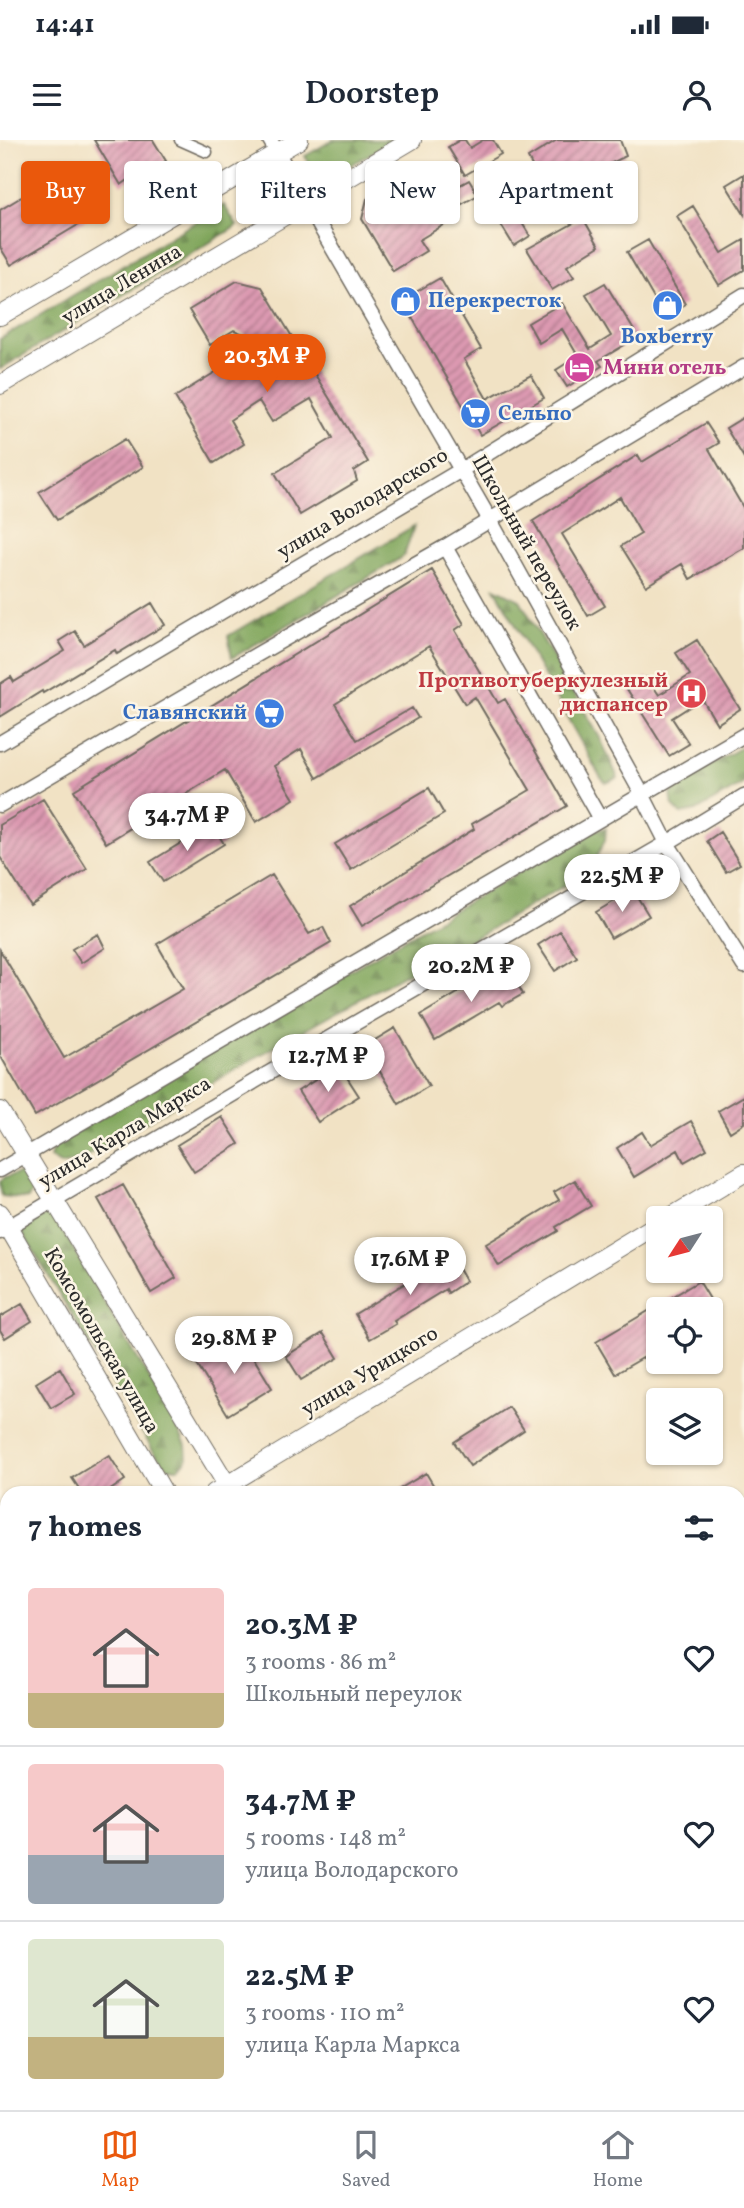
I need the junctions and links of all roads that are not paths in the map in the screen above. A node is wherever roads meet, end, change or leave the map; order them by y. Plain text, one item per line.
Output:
1 (180, 140) edge
2 (299, 140) edge
3 (412, 140) edge
4 (274, 147) edge
5 (207, 152) dead end
6 (351, 176) edge
7 (269, 224) edge
8 (319, 224) edge
9 (744, 295) edge
10 (0, 316) edge
11 (744, 367) edge
12 (0, 384) edge
13 (461, 470) junction
14 (490, 520) junction
15 (445, 547) junction
16 (744, 735) edge
17 (0, 743) edge
18 (642, 794) junction
19 (744, 796) edge
20 (0, 805) edge
21 (600, 819) junction
22 (667, 843) junction
23 (744, 966) edge
24 (0, 1111) edge
25 (26, 1154) junction
26 (0, 1170) edge
27 (744, 1173) edge
28 (54, 1201) junction
29 (689, 1206) edge
30 (3, 1224) edge
31 (646, 1231) edge
32 (160, 1486) edge
33 (222, 1486) edge
34 (231, 1486) edge

1 - 5 street
2 - 4 street, улица Ленина
3 - 6 street, улица Ленина
4 - 10 street, улица Ленина
7 - 12 street, улица Ленина
8 - 13 street, Школьный переулок
9 - 13 street, улица Володарского
11 - 14 street
13 - 14 street, Школьный переулок
13 - 17 street, улица Володарского
14 - 15 street
14 - 18 street, Школьный переулок
15 - 20 street
15 - 21 street
16 - 18 street, улица Карла Маркса
18 - 21 street, улица Карла Маркса
18 - 22 street, Школьный переулок
19 - 22 street, улица Карла Маркса
21 - 25 street, улица Карла Маркса
22 - 23 street, Школьный переулок
22 - 28 street, улица Карла Маркса
24 - 25 street, Комсомольская улица
25 - 26 street, улица Карла Маркса
25 - 28 street, Комсомольская улица
27 - 29 street
28 - 30 street, улица Карла Маркса
28 - 33 street, Комсомольская улица
30 - 32 street, Комсомольская улица
31 - 34 street, улица Урицкого

